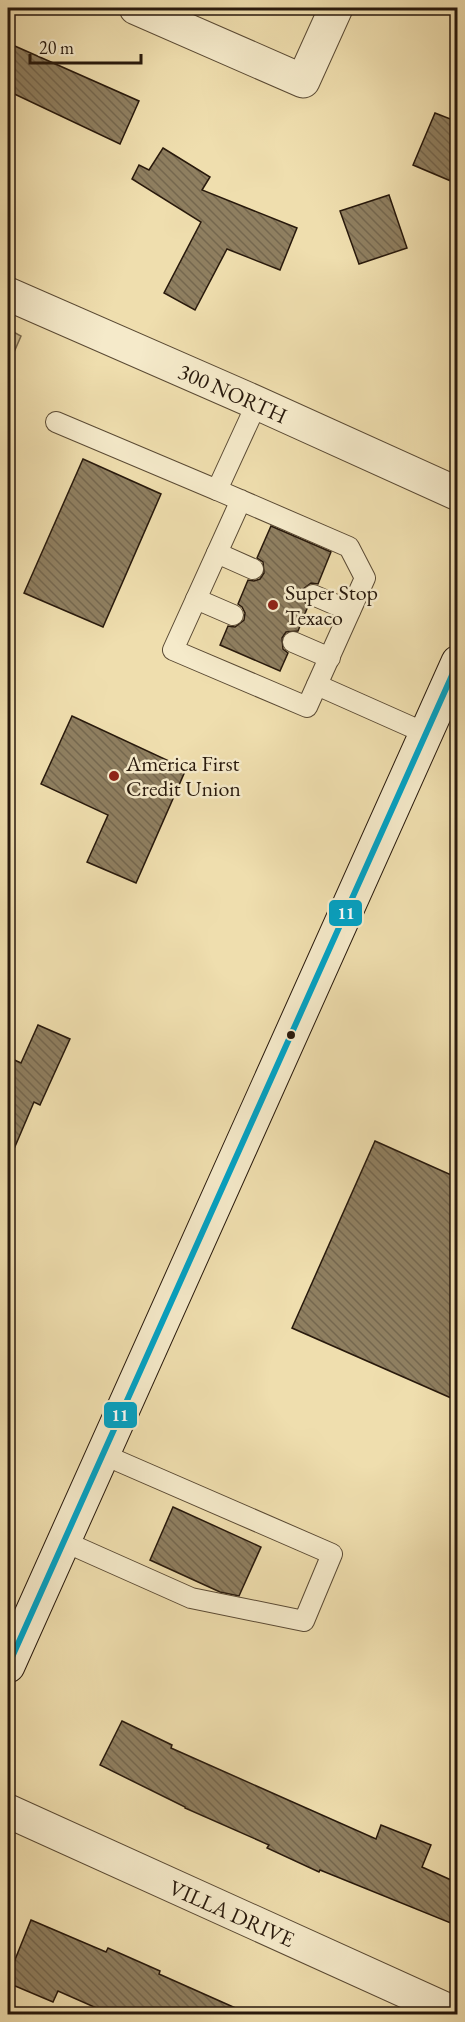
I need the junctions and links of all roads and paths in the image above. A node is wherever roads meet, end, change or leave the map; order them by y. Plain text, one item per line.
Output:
1 (136, 8) edge
2 (336, 8) edge
3 (8, 294) edge
4 (257, 403) junction
5 (56, 422) dead end
6 (217, 490) junction
7 (458, 494) edge
8 (241, 500) junction
9 (217, 553) junction
10 (253, 568) dead end
11 (313, 595) dead end
12 (196, 599) junction
13 (350, 611) junction
14 (233, 615) dead end
15 (293, 642) dead end
16 (330, 658) junction
17 (458, 662) edge
18 (317, 684) junction
19 (425, 733) junction
20 (102, 1454) junction
21 (63, 1541) junction
22 (8, 1666) edge
23 (8, 1811) edge
24 (456, 2014) edge

1 - 2 street
3 - 4 street, 300 NORTH
4 - 6 lane
4 - 7 street, 300 NORTH
5 - 6 lane
6 - 8 lane
8 - 9 lane
8 - 13 lane
9 - 10 lane
9 - 12 lane
11 - 13 lane
12 - 14 lane
12 - 18 lane
13 - 16 lane
15 - 16 lane
16 - 18 lane
17 - 19 street
18 - 19 lane
19 - 20 street
20 - 21 street
20 - 21 lane
21 - 22 street
23 - 24 street, VILLA DRIVE

